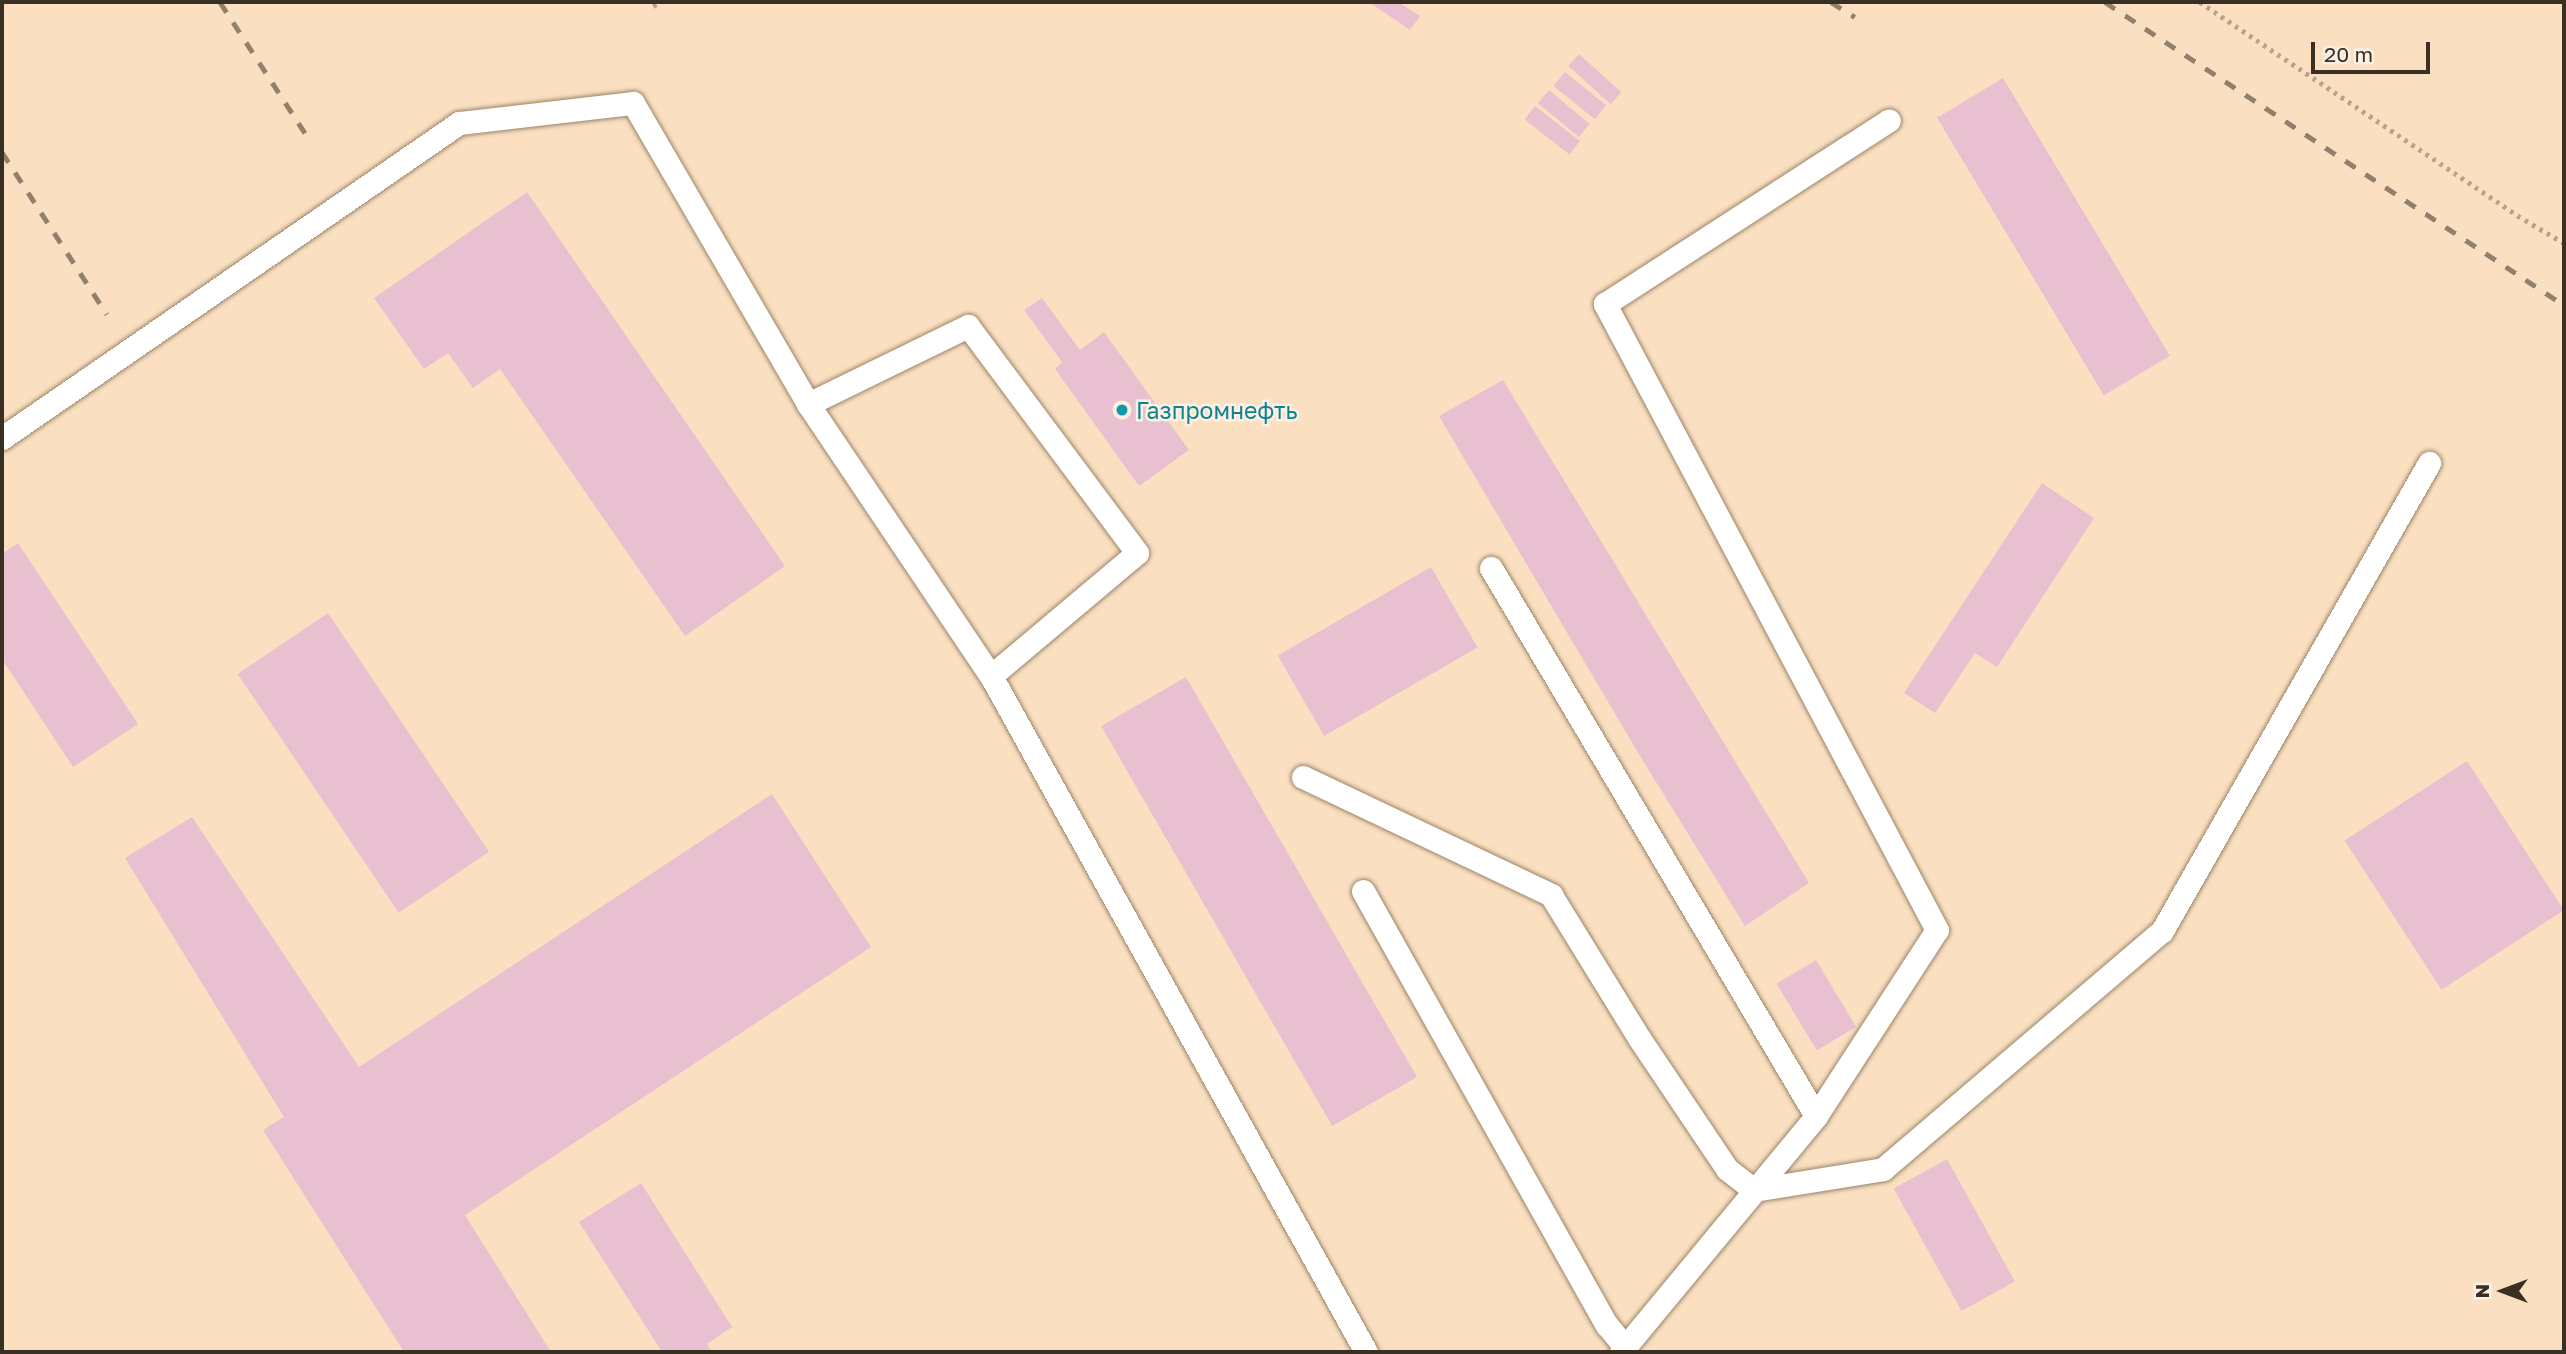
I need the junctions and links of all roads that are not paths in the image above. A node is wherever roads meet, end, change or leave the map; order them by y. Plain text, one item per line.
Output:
1 (1889, 120) dead end
2 (808, 404) junction
3 (2, 438) edge
4 (2429, 463) dead end
5 (1491, 568) dead end
6 (990, 676) junction
7 (1303, 777) dead end
8 (1363, 891) dead end
9 (1815, 1116) junction
10 (1754, 1190) junction
11 (1623, 1350) edge
12 (1366, 1352) edge

1 - 9 lane
2 - 3 lane
2 - 6 lane
2 - 6 lane
4 - 10 lane
5 - 9 lane
6 - 12 lane
7 - 10 lane
8 - 11 lane
9 - 10 lane
10 - 11 lane

